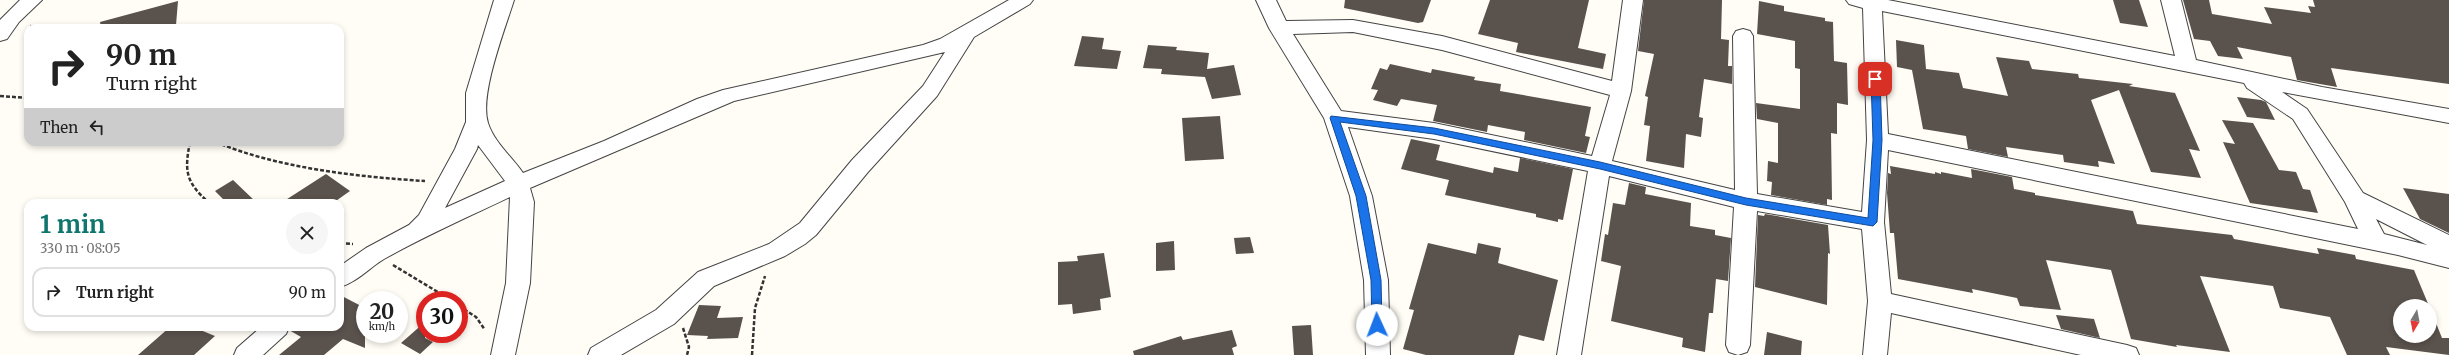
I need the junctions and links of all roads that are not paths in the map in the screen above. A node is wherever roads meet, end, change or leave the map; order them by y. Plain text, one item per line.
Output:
1 (32, 0) edge
2 (504, 0) edge
3 (1023, 0) edge
4 (1266, 0) edge
5 (1633, 0) edge
6 (2172, 0) edge
7 (1867, 1) edge
8 (1279, 28) junction
9 (967, 33) junction
10 (0, 34) edge
11 (1743, 36) dead end
12 (2187, 65) junction
13 (2243, 76) junction
14 (1621, 91) junction
15 (2322, 94) junction
16 (2300, 114) junction
17 (2449, 116) edge
18 (1334, 118) junction
19 (477, 122) junction
20 (1878, 140) junction
21 (1600, 166) junction
22 (518, 184) junction
23 (2355, 199) junction
24 (1746, 201) junction
25 (1873, 222) junction
26 (417, 231) junction
27 (2376, 242) junction
28 (2449, 245) edge
29 (2449, 258) edge
30 (344, 275) edge
31 (1880, 301) junction
32 (273, 331) edge
33 (1738, 344) dead end
34 (503, 353) edge
35 (246, 355) edge
36 (600, 355) edge
37 (1378, 355) edge
38 (1569, 355) edge
39 (1875, 355) edge
40 (2127, 355) edge

1 - 10 street
2 - 19 street
3 - 9 street
4 - 8 street
5 - 14 street
6 - 12 street
7 - 12 street
7 - 20 street
8 - 14 street
8 - 18 street
9 - 22 street
9 - 36 street
11 - 24 street
12 - 13 street
13 - 15 street
13 - 16 street
14 - 21 street
15 - 16 street
15 - 17 street
16 - 23 street
18 - 21 street
18 - 37 street
19 - 22 street
19 - 26 street
20 - 25 street
20 - 27 street
21 - 24 street
21 - 38 street
22 - 26 street
22 - 34 street
23 - 27 street
23 - 28 street
24 - 25 street
24 - 33 street
25 - 31 street
26 - 30 street
27 - 29 street
31 - 39 street
31 - 40 street
32 - 35 street

